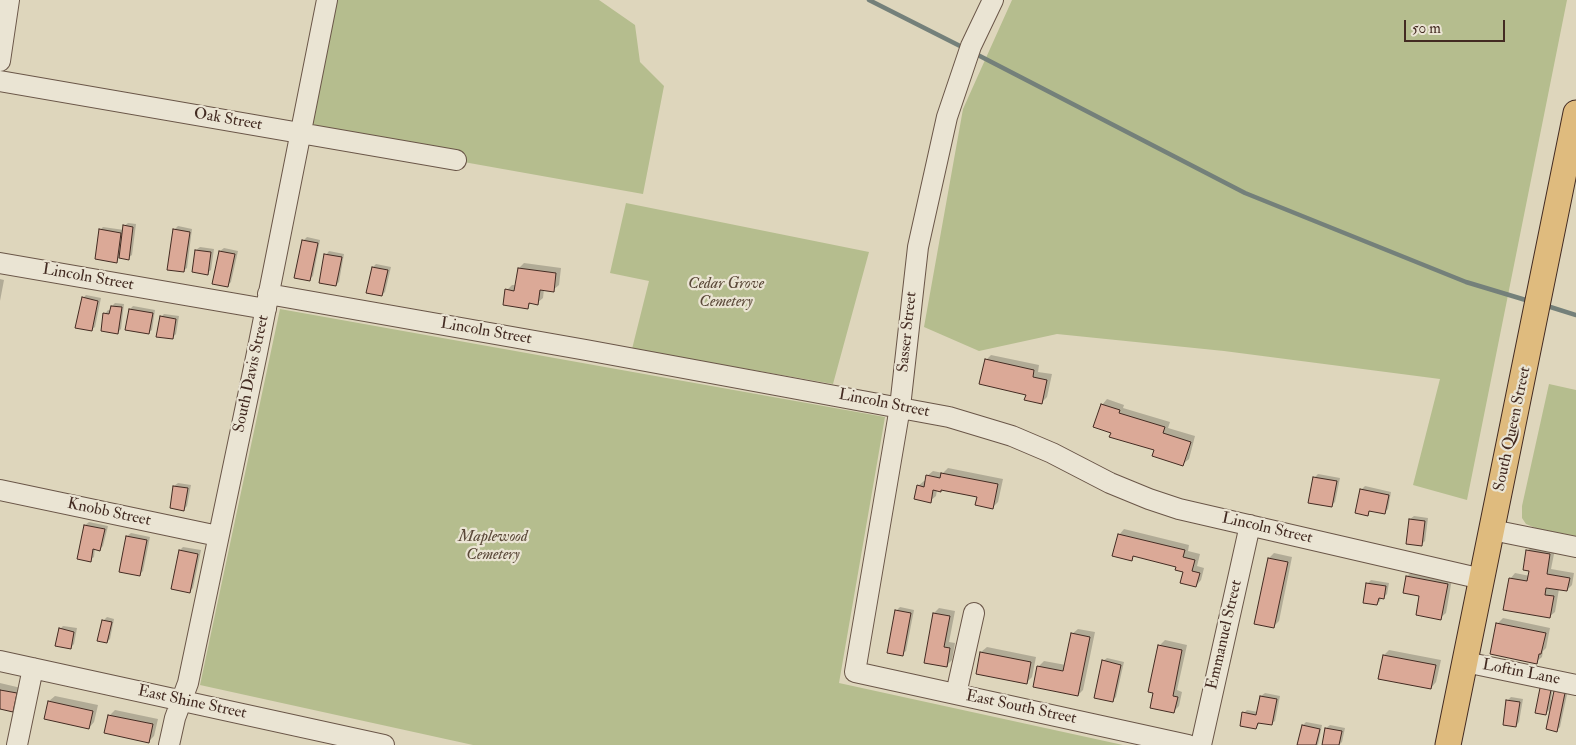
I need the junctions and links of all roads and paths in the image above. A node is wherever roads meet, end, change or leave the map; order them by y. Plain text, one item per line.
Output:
1 (9, 0) edge
2 (328, 0) edge
3 (993, 0) edge
4 (0, 61) edge
5 (0, 81) edge
6 (1576, 113) edge
7 (301, 133) junction
8 (456, 160) dead end
9 (0, 263) edge
10 (267, 301) junction
11 (900, 407) junction
12 (0, 490) edge
13 (1250, 525) junction
14 (1492, 530) junction
15 (218, 536) junction
16 (1576, 547) edge
17 (1482, 578) junction
18 (974, 613) dead end
19 (0, 661) edge
20 (1465, 662) junction
21 (33, 668) junction
22 (855, 672) joint
23 (1576, 685) edge
24 (956, 694) junction
25 (181, 700) junction
26 (1138, 740) edge
27 (17, 745) edge
28 (169, 745) edge
29 (384, 745) edge
30 (1188, 745) edge
31 (1201, 745) edge
32 (1448, 745) edge

1 - 4 street
2 - 7 street, South Davis Street
3 - 11 street, Sasser Street
5 - 7 street, Oak Street
6 - 14 main road, South Queen Street
7 - 8 street, Oak Street
7 - 10 street, South Davis Street
9 - 10 street, Lincoln Street
10 - 11 street, Lincoln Street
10 - 15 street, South Davis Street
11 - 13 street, Lincoln Street
11 - 22 street, Sasser Street
12 - 15 street, Knobb Street
13 - 17 street, Lincoln Street
13 - 31 street, Emmanuel Street
14 - 16 street
14 - 17 main road, South Queen Street
15 - 25 street, South Davis Street
17 - 20 main road, South Queen Street
18 - 24 street
19 - 21 street, East Shine Street
20 - 23 street, Loftin Lane
20 - 32 main road, South Queen Street
21 - 25 street, East Shine Street
21 - 27 street
22 - 24 street, East South Street
24 - 26 street, East South Street
25 - 28 street, South Davis Street
25 - 29 street, East Shine Street
26 - 30 street, East South Street

